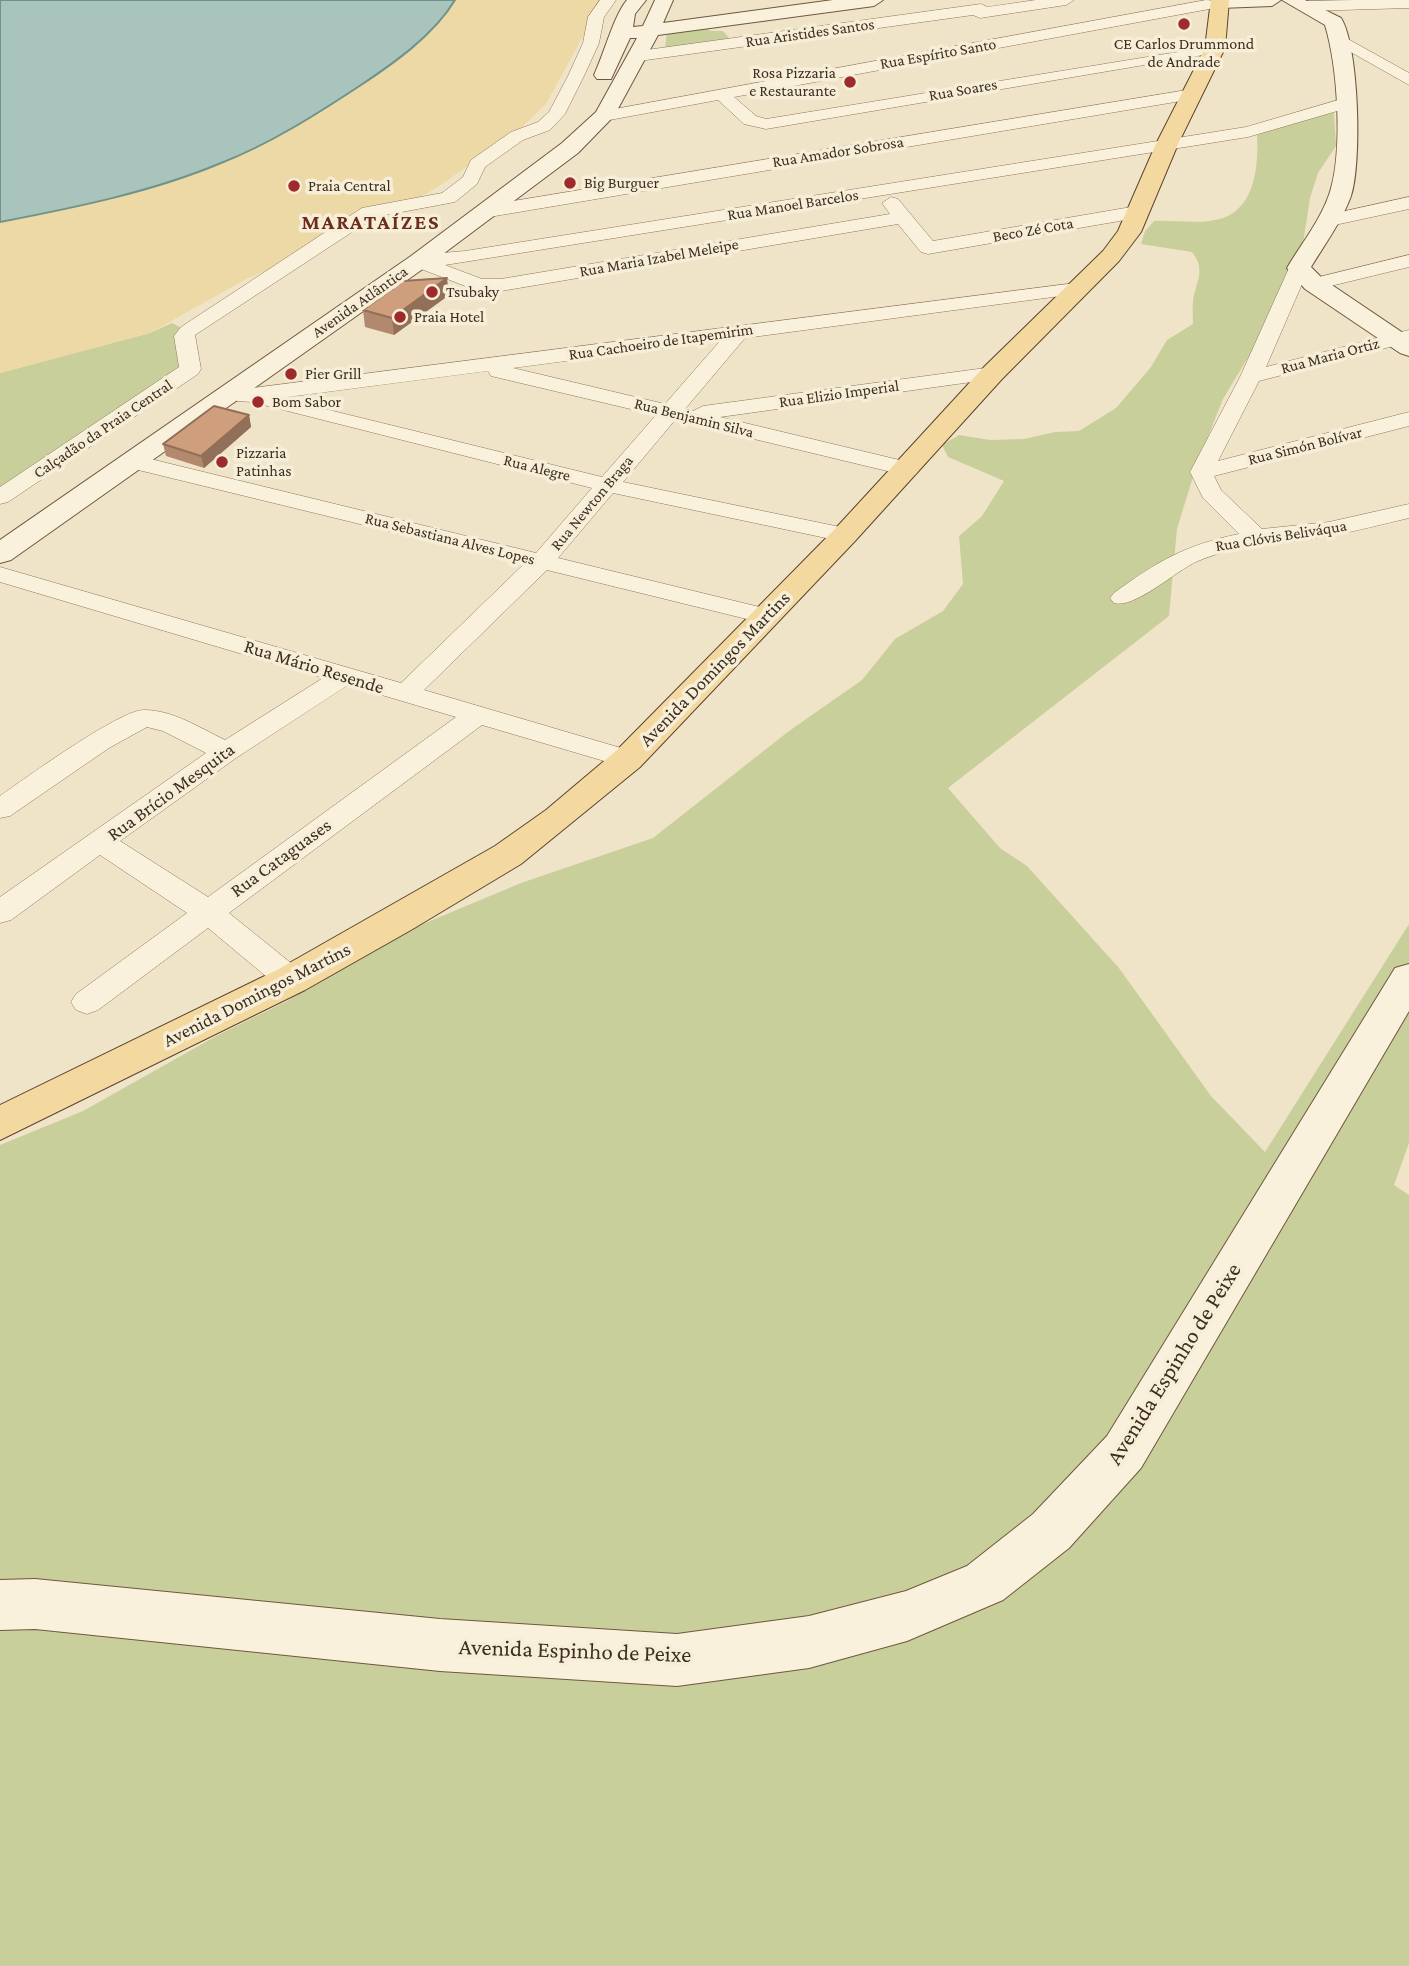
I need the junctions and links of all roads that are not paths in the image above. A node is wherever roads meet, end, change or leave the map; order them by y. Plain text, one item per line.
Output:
1 (608, 0) edge
2 (637, 0) edge
3 (664, 0) edge
4 (874, 0) edge
5 (1066, 0) edge
6 (1272, 0) edge
7 (1220, 1) edge
8 (1299, 3) edge
9 (1409, 3) edge
10 (982, 7) edge
11 (652, 30) junction
12 (622, 34) junction
13 (1339, 39) junction
14 (1216, 48) junction
15 (639, 57) junction
16 (979, 67) junction
17 (1409, 80) edge
18 (721, 94) junction
19 (1193, 94) junction
20 (1345, 103) junction
21 (604, 116) junction
22 (911, 140) junction
23 (1167, 144) junction
24 (881, 191) junction
25 (1409, 203) edge
26 (483, 212) junction
27 (1138, 212) junction
28 (904, 217) junction
29 (1329, 220) junction
30 (419, 261) junction
31 (1409, 261) edge
32 (1307, 276) junction
33 (1076, 289) junction
34 (739, 331) junction
35 (1404, 341) edge
36 (481, 366) junction
37 (993, 373) junction
38 (1251, 377) junction
39 (238, 395) junction
40 (678, 414) junction
41 (1409, 419) edge
42 (134, 462) junction
43 (908, 469) junction
44 (1201, 472) junction
45 (606, 485) junction
46 (0, 497) edge
47 (1409, 511) edge
48 (5, 522) dead end
49 (845, 535) junction
50 (1256, 537) junction
51 (0, 554) edge
52 (542, 561) junction
53 (0, 573) edge
54 (1123, 598) dead end
55 (766, 616) junction
56 (345, 675) junction
57 (404, 695) junction
58 (477, 715) junction
59 (226, 752) junction
60 (628, 759) junction
61 (0, 809) edge
62 (102, 842) junction
63 (0, 912) edge
64 (207, 912) junction
65 (1409, 978) edge
66 (291, 980) junction
67 (87, 1002) dead end
68 (0, 1124) edge
69 (0, 1605) edge

1 - 46 street, Calçadão da Praia Central
2 - 12 street, Avenida Atlântica
3 - 11 street, Avenida Atlântica
4 - 11 street
5 - 10 street, Rua Aristides Santos
6 - 7 street, Rua Espírito Santo
7 - 14 main road, Avenida Domingos Martins
7 - 16 street, Rua Espírito Santo
8 - 9 street
8 - 13 street
10 - 15 street, Rua Aristides Santos
10 - 16 street
11 - 12 street
11 - 15 street, Avenida Atlântica
12 - 48 street, Avenida Atlântica
13 - 17 street
13 - 20 street
14 - 16 street, Rua Soares
14 - 19 main road, Avenida Domingos Martins
15 - 21 street, Avenida Atlântica
16 - 18 street, Rua Espírito Santo
16 - 18 street, Rua Soares
18 - 21 street, Rua Espírito Santo
19 - 22 street, Rua Amador Sobrosa
19 - 23 main road, Avenida Domingos Martins
20 - 23 street, Rua Manoel Barcelos
20 - 29 street
21 - 26 street, Avenida Atlântica
22 - 24 street
22 - 26 street, Rua Amador Sobrosa
23 - 24 street, Rua Manoel Barcelos
23 - 27 main road, Avenida Domingos Martins
24 - 28 street
24 - 30 street, Rua Manoel Barcelos
25 - 29 street
26 - 30 street, Avenida Atlântica
27 - 28 street, Beco Zé Cota
27 - 33 main road, Avenida Domingos Martins
28 - 30 street, Rua Maria Izabel Meleipe
29 - 32 street
30 - 39 street, Avenida Atlântica
31 - 32 street
32 - 35 street
32 - 38 street
33 - 34 street, Rua Cachoeiro de Itapemirim
33 - 37 main road, Avenida Domingos Martins
34 - 36 street, Rua Cachoeiro de Itapemirim
34 - 40 street, Rua Newton Braga
35 - 38 street, Rua Maria Ortiz
36 - 39 street, Rua Cachoeiro de Itapemirim
36 - 40 street, Rua Benjamin Silva
37 - 40 street, Rua Elizio Imperial
37 - 43 main road, Avenida Domingos Martins
38 - 44 street
39 - 42 street, Avenida Atlântica
39 - 45 street, Rua Alegre
40 - 43 street, Rua Benjamin Silva
40 - 45 street, Rua Newton Braga
41 - 44 street, Rua Simón Bolívar
42 - 51 street, Avenida Atlântica
42 - 52 street, Rua Sebastiana Alves Lopes
43 - 49 main road, Avenida Domingos Martins
44 - 50 street
45 - 49 street, Rua Alegre
45 - 52 street, Rua Newton Braga
47 - 50 street, Rua Clóvis Beliváqua
49 - 55 main road, Avenida Domingos Martins
50 - 54 street, Rua Clóvis Beliváqua
52 - 55 street, Rua Sebastiana Alves Lopes
52 - 57 street, Rua Newton Braga
53 - 56 street, Rua Mário Resende
55 - 60 main road, Avenida Domingos Martins
56 - 57 street, Rua Mário Resende
56 - 59 street, Rua Brício Mesquita
57 - 58 street, Rua Mário Resende
58 - 60 street, Rua Mário Resende
58 - 64 street, Rua Cataguases
59 - 61 street
59 - 62 street, Rua Brício Mesquita
60 - 66 main road, Avenida Domingos Martins
62 - 63 street, Rua Brício Mesquita
62 - 64 street
64 - 66 street
64 - 67 street, Rua Cataguases
65 - 69 street, Avenida Espinho de Peixe
66 - 68 main road, Avenida Domingos Martins

